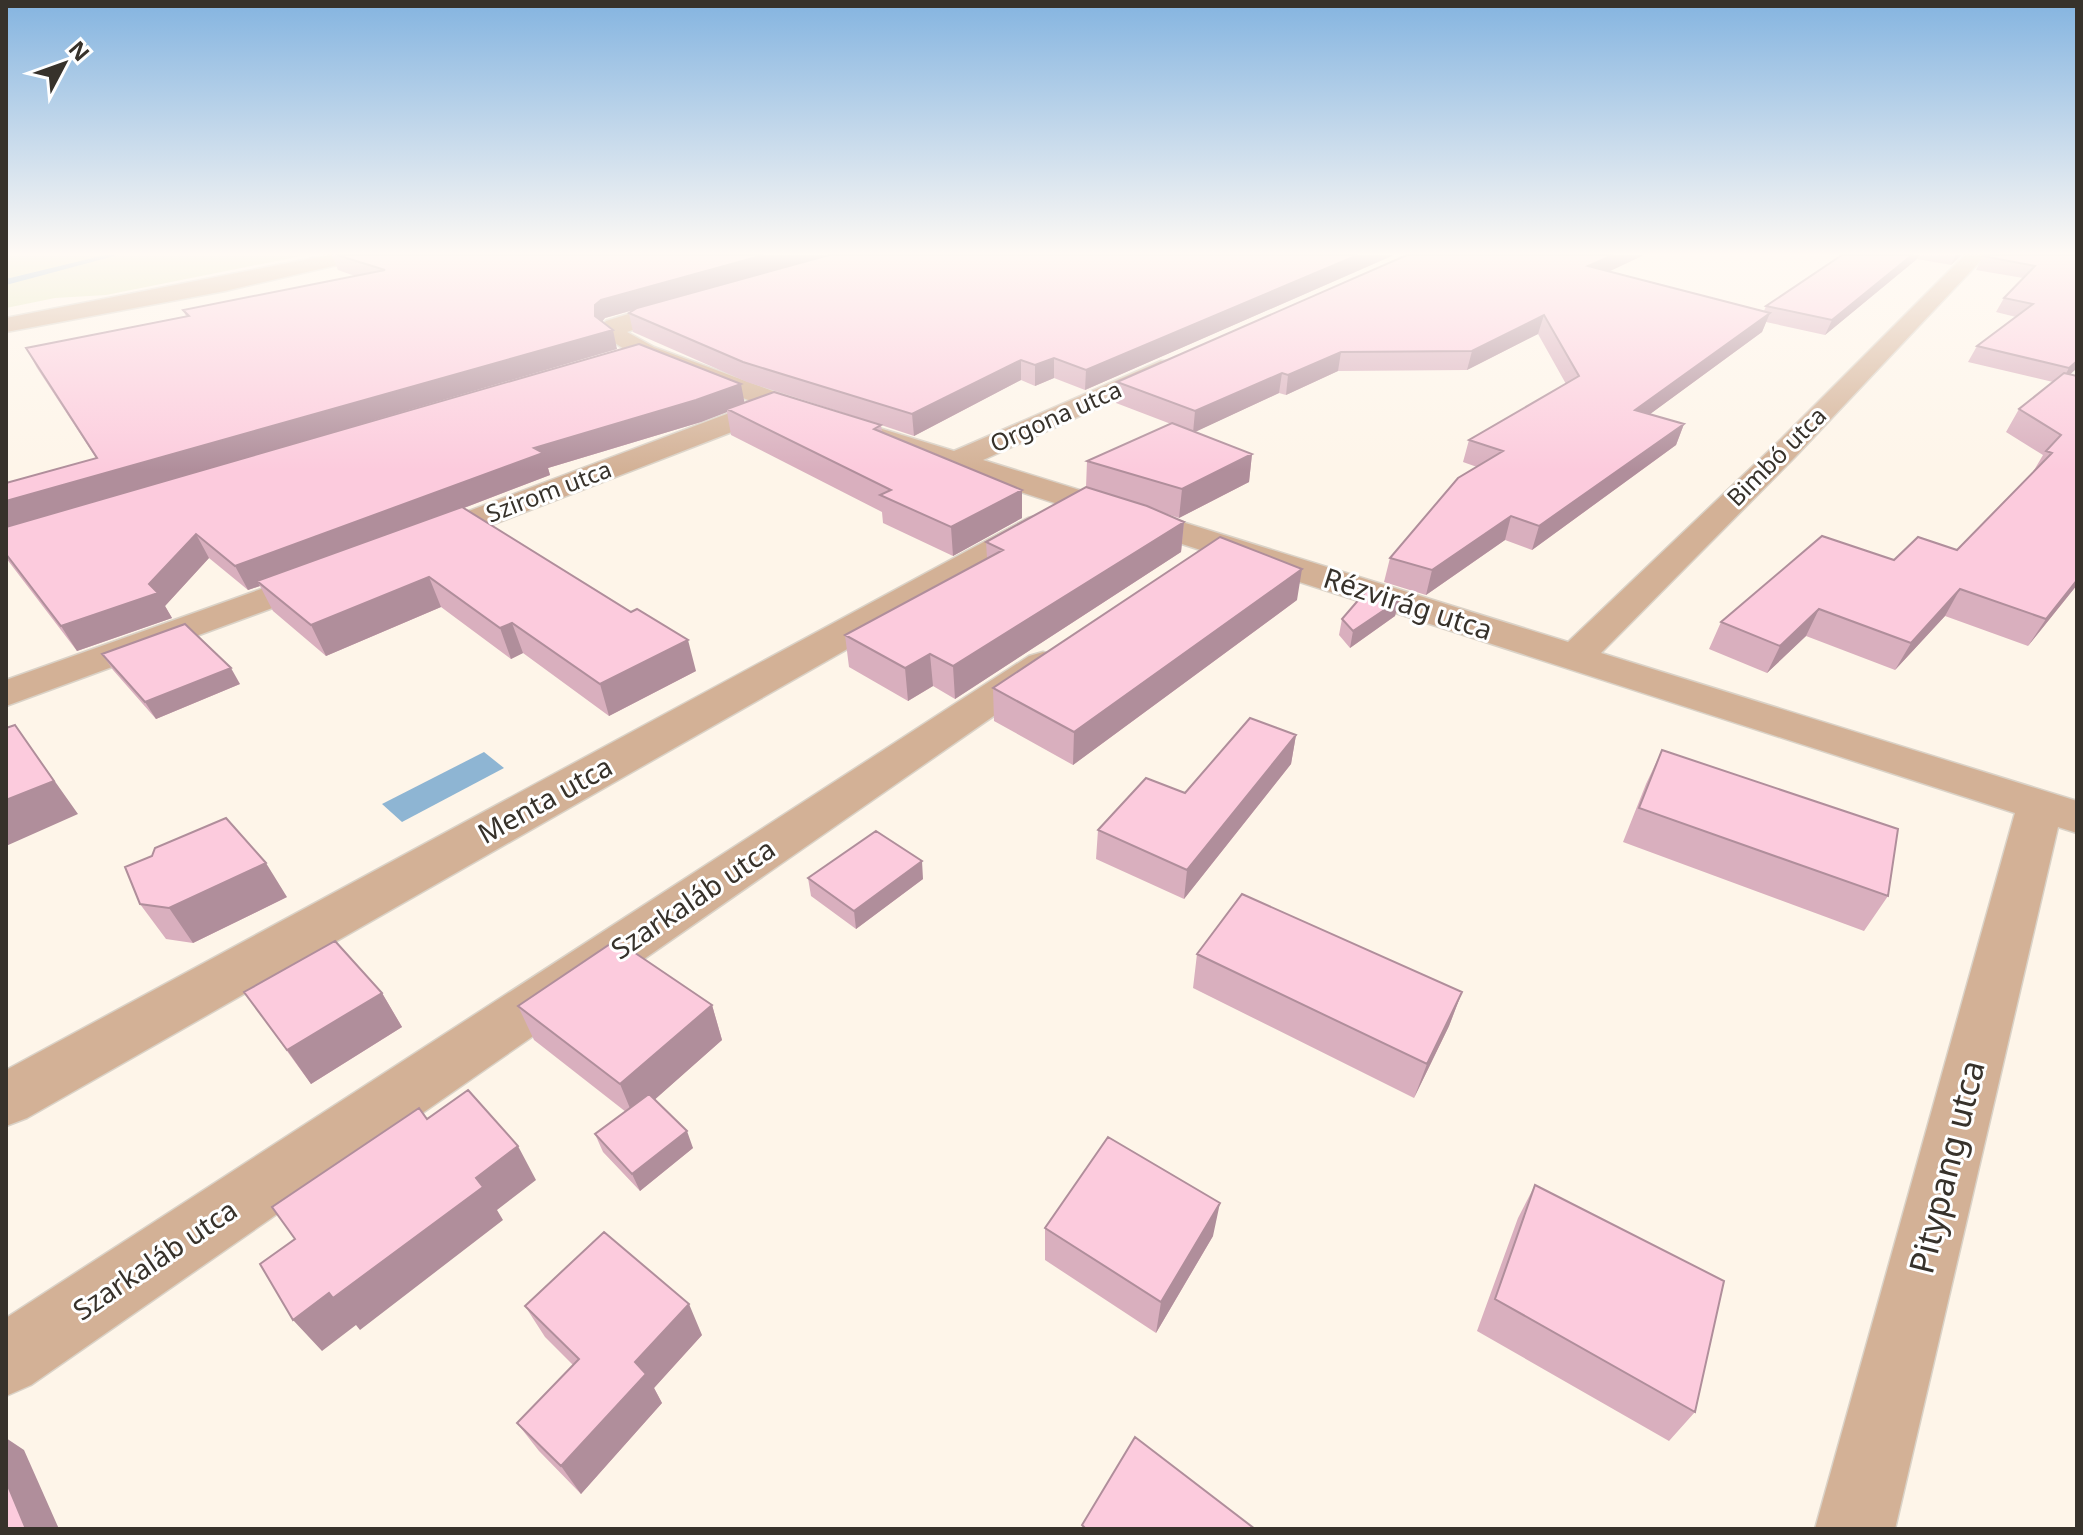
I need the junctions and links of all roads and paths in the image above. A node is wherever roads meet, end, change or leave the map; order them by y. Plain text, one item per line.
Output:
1 (614, 327) edge
2 (1906, 327) edge
3 (645, 352) junction
4 (1190, 357) edge
5 (614, 361) edge
6 (777, 405) junction
7 (957, 461) junction
8 (1084, 501) junction
9 (1221, 545) junction
10 (396, 550) edge
11 (352, 567) edge
12 (1169, 580) edge
13 (1076, 642) edge
14 (1575, 657) junction
15 (6, 694) edge
16 (2058, 811) edge
17 (6, 1100) edge
18 (6, 1360) edge
19 (1855, 1529) edge

1 - 3 street, Rézvirág utca
2 - 14 street, Bimbó utca
3 - 5 street
3 - 6 street, Rézvirág utca
4 - 7 street, Orgona utca
6 - 7 street, Rézvirág utca
6 - 10 street, Szirom utca
7 - 8 street, Rézvirág utca
8 - 9 street, Rézvirág utca
8 - 17 street, Menta utca
9 - 12 street
9 - 14 street, Rézvirág utca
11 - 15 street
13 - 18 street, Szarkaláb utca
14 - 16 street, Rézvirág utca
16 - 19 street, Pitypang utca

